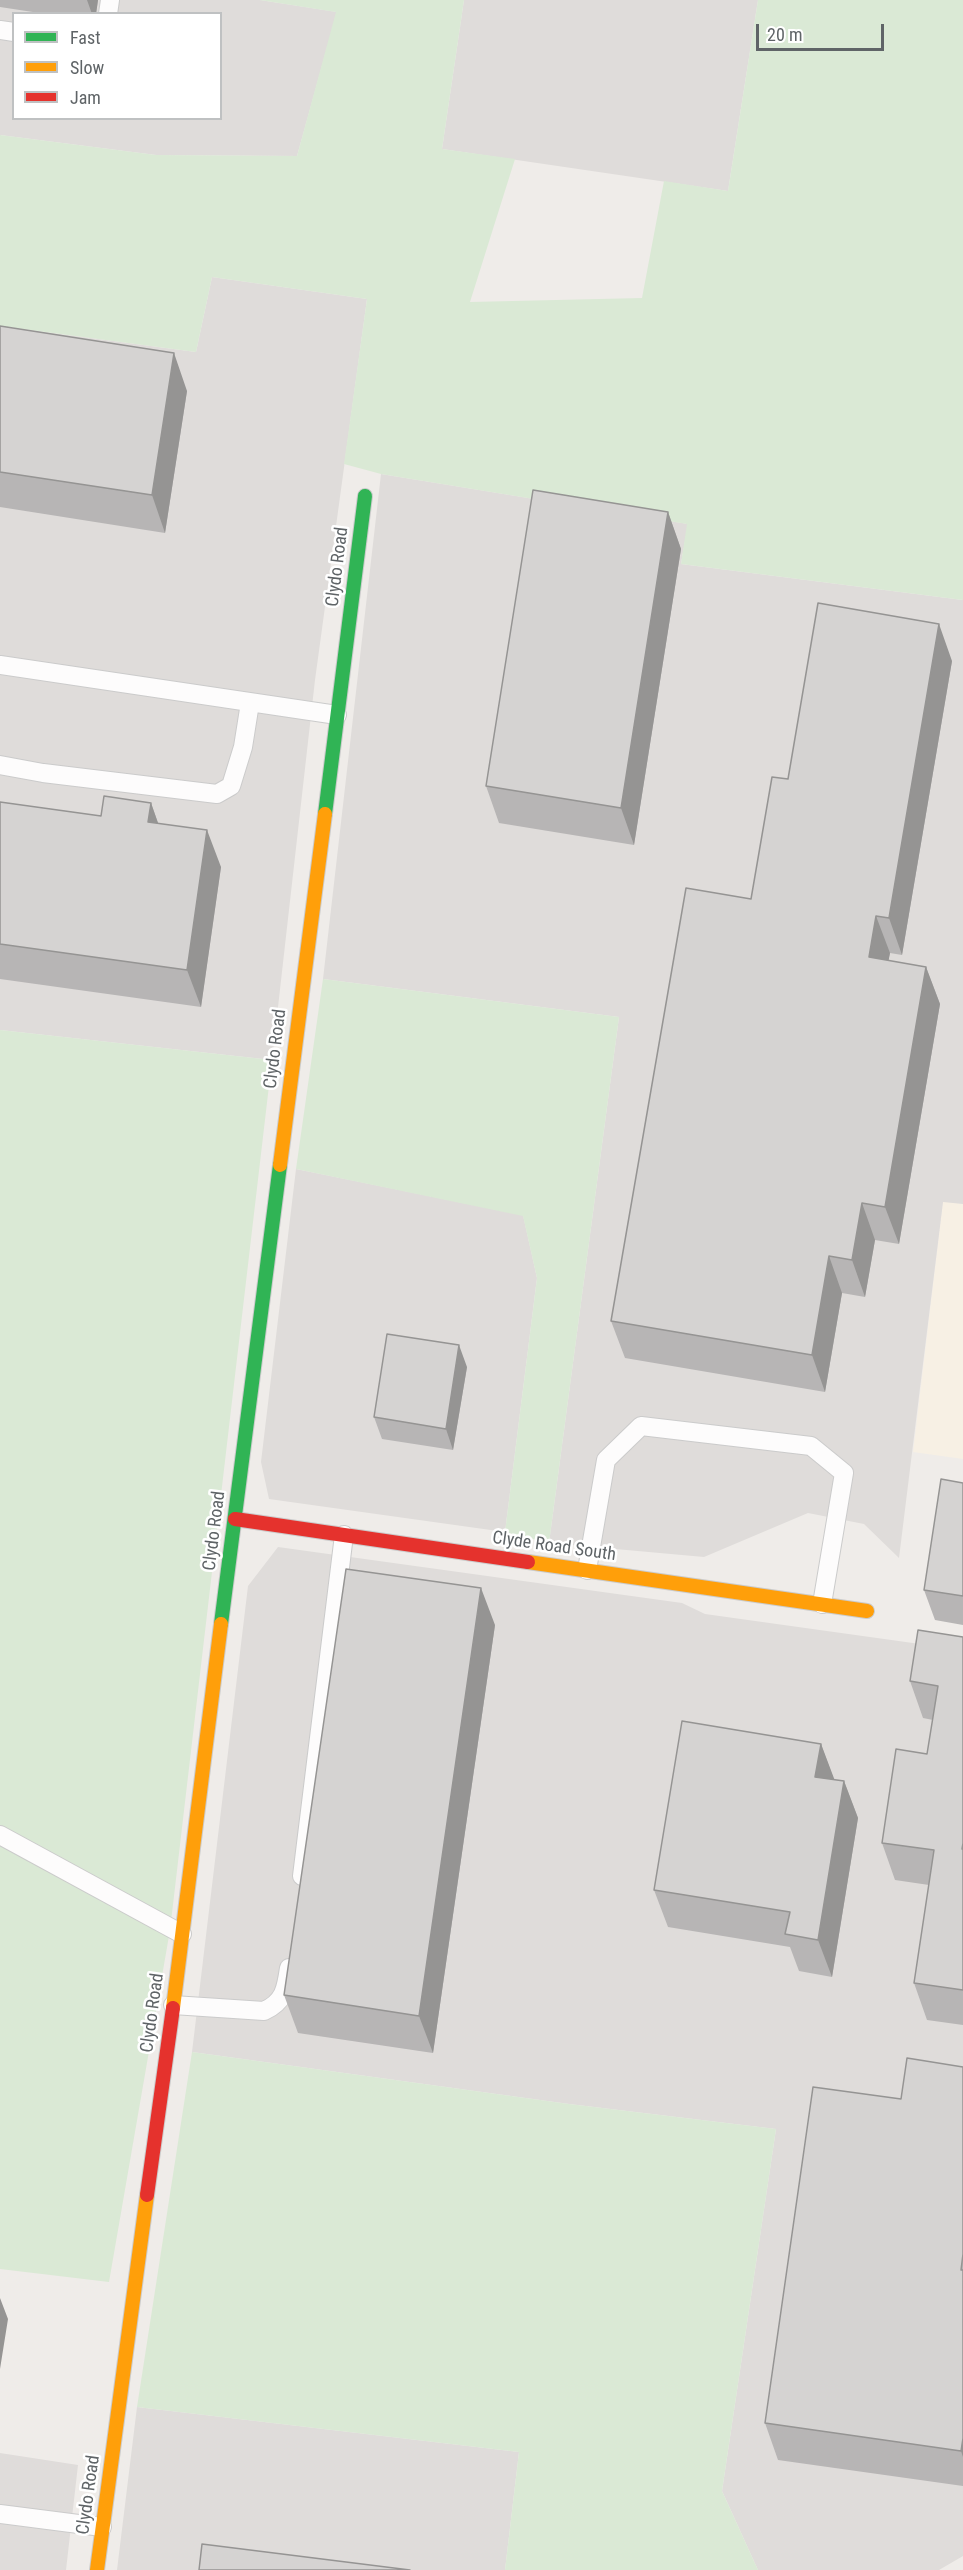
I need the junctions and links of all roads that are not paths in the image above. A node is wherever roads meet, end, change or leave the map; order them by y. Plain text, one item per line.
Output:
1 (365, 496) dead end
2 (0, 665) edge
3 (250, 703) junction
4 (337, 715) junction
5 (0, 765) edge
6 (235, 1519) junction
7 (344, 1535) junction
8 (587, 1570) junction
9 (822, 1604) junction
10 (867, 1611) dead end
11 (0, 1835) edge
12 (299, 1896) edge
13 (182, 1934) junction
14 (291, 1955) edge
15 (173, 2005) junction
16 (0, 2514) edge
17 (102, 2527) junction
18 (97, 2570) edge

1 - 4 street, Clydo Road
2 - 3 lane
3 - 4 lane
3 - 5 lane
4 - 6 street, Clydo Road
6 - 7 street, Clyde Road South
6 - 13 street, Clydo Road
7 - 8 street, Clyde Road South
7 - 12 lane
8 - 9 street, Clyde Road South
8 - 9 lane
9 - 10 street, Clyde Road South
11 - 13 lane
13 - 15 street, Clydo Road
14 - 15 lane
15 - 17 street, Clydo Road
16 - 17 lane
17 - 18 street, Clydo Road

